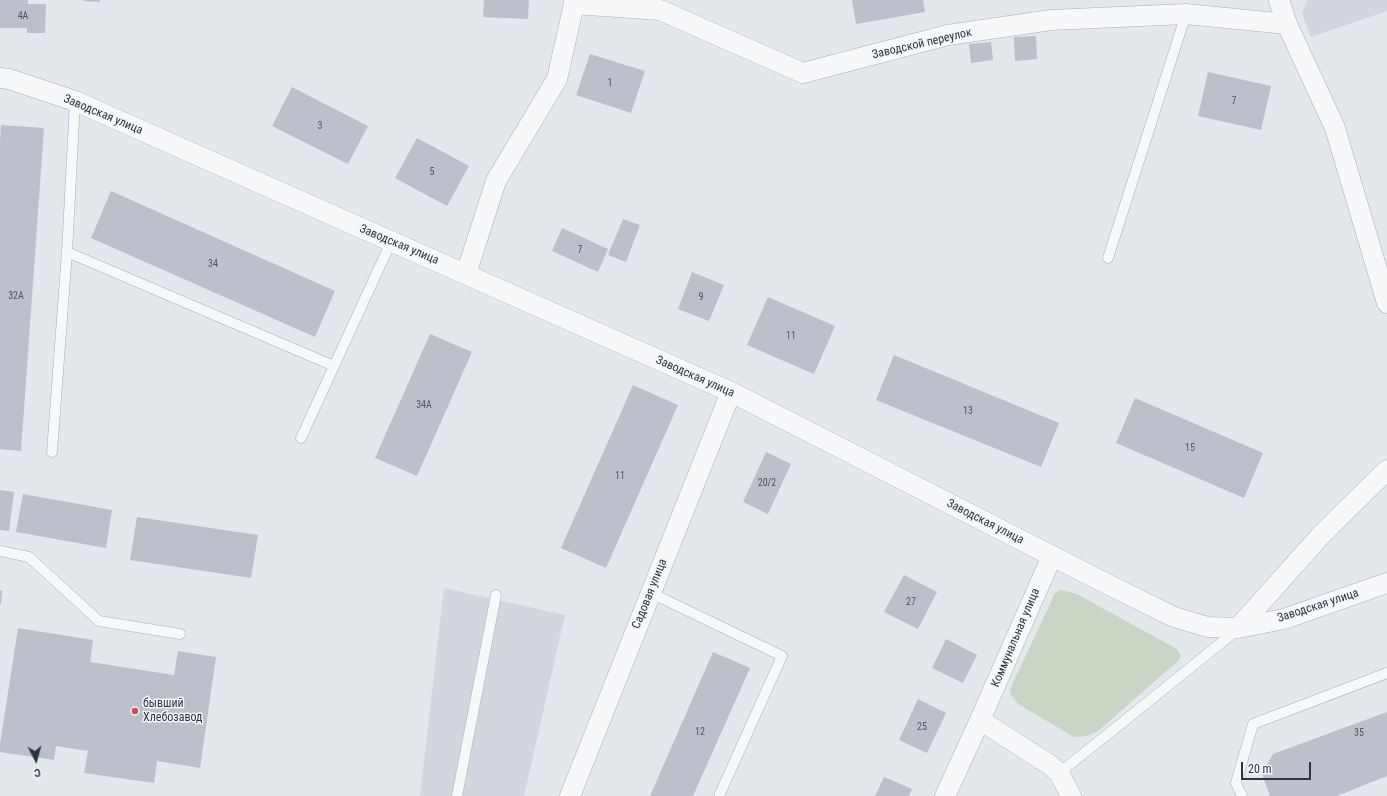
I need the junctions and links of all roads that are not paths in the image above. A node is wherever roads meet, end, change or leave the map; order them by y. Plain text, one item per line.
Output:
1 (1279, 0) edge
2 (574, 2) edge
3 (1186, 14) junction
4 (1287, 24) junction
5 (0, 78) edge
6 (75, 101) junction
7 (391, 242) junction
8 (67, 252) junction
9 (1108, 258) dead end
10 (466, 274) junction
11 (1387, 303) edge
12 (334, 366) junction
13 (731, 392) junction
14 (301, 438) dead end
15 (52, 452) dead end
16 (1387, 470) edge
17 (0, 551) edge
18 (1052, 556) junction
19 (1387, 583) edge
20 (651, 593) junction
21 (496, 595) dead end
22 (1238, 628) junction
23 (180, 634) dead end
24 (1387, 673) edge
25 (980, 720) junction
26 (1059, 773) junction
27 (458, 796) edge
28 (570, 796) edge
29 (719, 796) edge
30 (945, 796) edge
31 (1071, 796) edge
32 (1242, 796) edge

1 - 4 street
2 - 3 street, Заводской переулок
2 - 10 street
3 - 4 street, Заводской переулок
3 - 9 lane
4 - 11 street
5 - 6 street, Заводская улица
6 - 7 street, Заводская улица
6 - 8 lane
7 - 10 street, Заводская улица
7 - 12 lane
8 - 12 lane
8 - 15 lane
10 - 13 street, Заводская улица
12 - 14 lane
13 - 18 street, Заводская улица
13 - 20 street, Садовая улица
16 - 22 street
17 - 23 lane
18 - 22 street, Заводская улица
18 - 25 street, Коммунальная улица
19 - 22 street, Заводская улица
20 - 28 street, Садовая улица
20 - 29 lane
21 - 27 lane
22 - 26 lane
24 - 32 lane
25 - 26 street
25 - 30 street, Коммунальная улица
26 - 31 street

